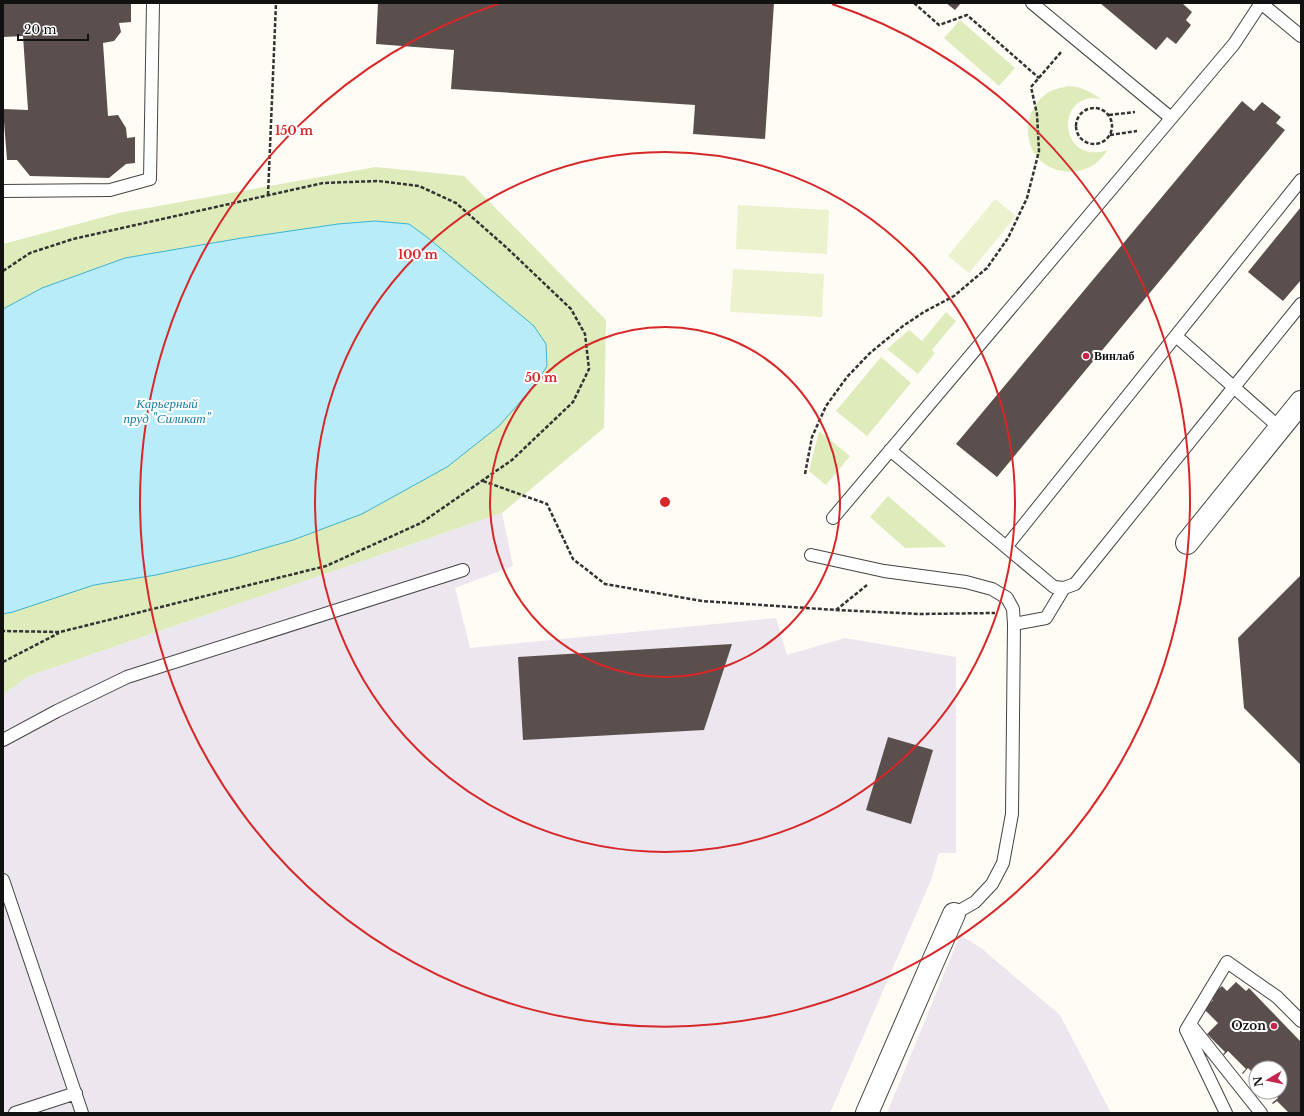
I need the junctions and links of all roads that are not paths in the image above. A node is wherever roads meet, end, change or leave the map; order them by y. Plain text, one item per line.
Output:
1 (154, 3) edge
2 (1032, 3) edge
3 (1261, 3) edge
4 (1301, 36) edge
5 (1171, 118) junction
6 (1301, 180) edge
7 (3, 190) edge
8 (1301, 304) edge
9 (1176, 336) junction
10 (1234, 387) junction
11 (1301, 402) edge
12 (1280, 428) junction
13 (890, 450) junction
14 (833, 518) dead end
15 (1187, 543) dead end
16 (1006, 547) junction
17 (811, 555) dead end
18 (464, 570) dead end
19 (1064, 588) junction
20 (1013, 619) junction
21 (3, 740) edge
22 (3, 880) edge
23 (954, 914) joint
24 (1301, 1021) edge
25 (1190, 1024) junction
26 (76, 1093) junction
27 (15, 1113) edge
28 (82, 1113) edge
29 (867, 1113) edge
30 (1226, 1113) edge
31 (1261, 1113) edge

1 - 7 lane
2 - 5 lane
3 - 4 lane
3 - 5 lane
5 - 13 lane
6 - 9 lane
8 - 10 lane
9 - 10 lane
9 - 16 lane
10 - 12 lane
10 - 19 lane
11 - 12 street
12 - 15 street
13 - 14 lane
13 - 16 lane
16 - 19 lane
17 - 20 lane
18 - 21 lane
19 - 20 lane
20 - 23 lane
22 - 26 lane
23 - 29 street
24 - 25 lane
25 - 30 lane
25 - 31 lane
26 - 27 lane
26 - 28 lane

